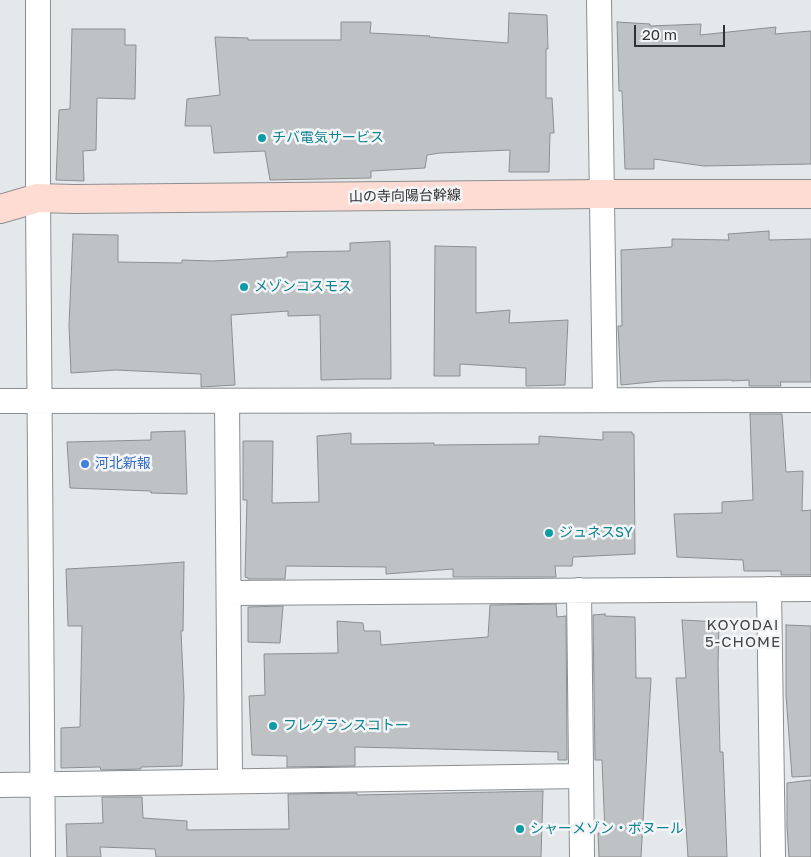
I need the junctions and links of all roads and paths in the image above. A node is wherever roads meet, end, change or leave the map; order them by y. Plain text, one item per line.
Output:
1 (38, 0) edge
2 (600, 0) edge
3 (602, 194) junction
4 (811, 194) edge
5 (38, 198) junction
6 (0, 209) edge
7 (605, 400) junction
8 (0, 401) edge
9 (39, 401) junction
10 (227, 401) junction
11 (807, 406) edge
12 (769, 589) junction
13 (811, 589) edge
14 (579, 590) junction
15 (229, 593) junction
16 (581, 776) junction
17 (230, 782) junction
18 (42, 784) junction
19 (0, 785) edge
20 (43, 857) edge
21 (582, 857) edge
22 (773, 857) edge

1 - 5 street
2 - 3 street
3 - 4 street, 山の寺向陽台幹線
3 - 5 street, 山の寺向陽台幹線
3 - 7 street
5 - 6 street, 山の寺向陽台幹線
5 - 9 street
7 - 10 street
7 - 11 street
8 - 9 street
9 - 10 street
9 - 18 street
10 - 15 street
12 - 13 street
12 - 14 street
12 - 22 street
14 - 15 street
14 - 16 street
15 - 17 street
16 - 17 street
16 - 21 street
17 - 18 street
18 - 19 street
18 - 20 street

